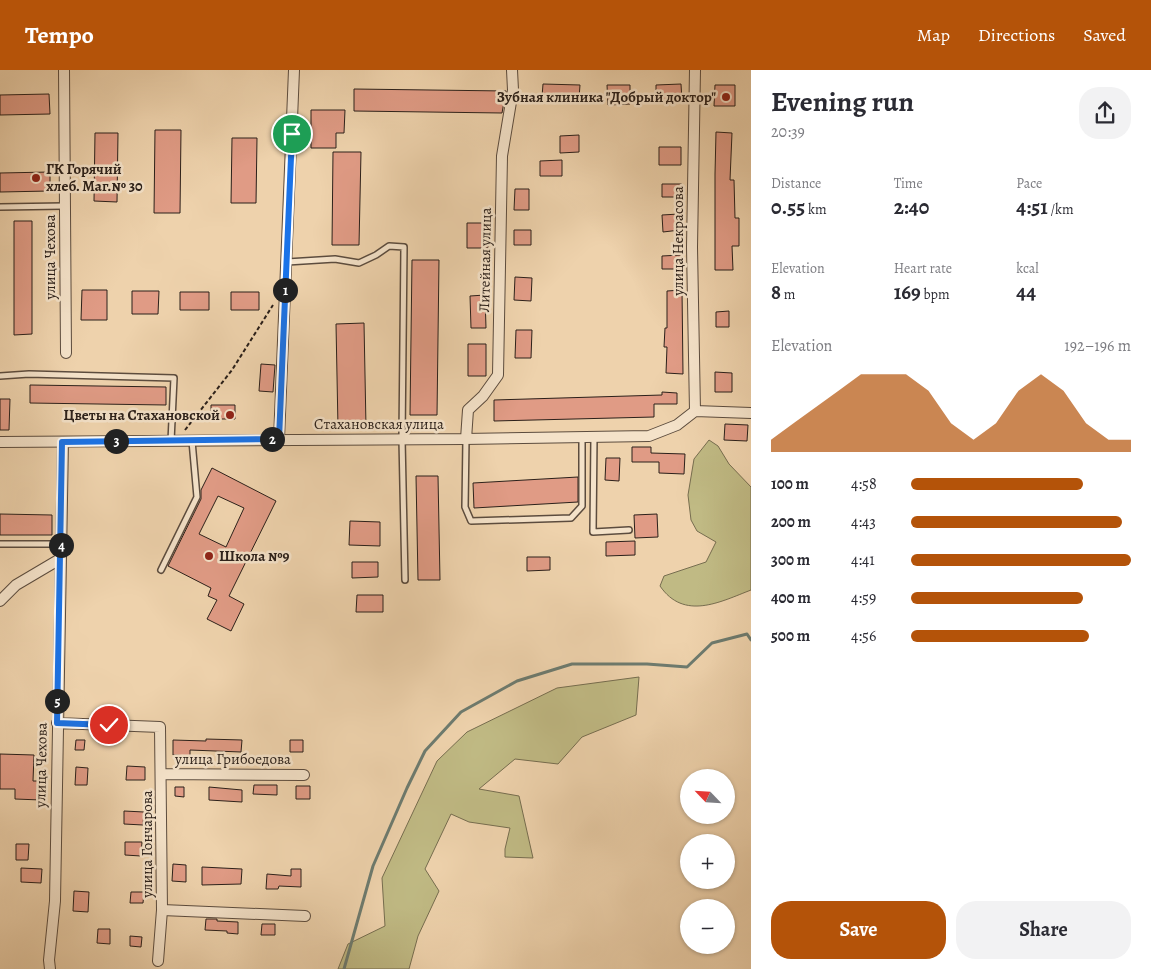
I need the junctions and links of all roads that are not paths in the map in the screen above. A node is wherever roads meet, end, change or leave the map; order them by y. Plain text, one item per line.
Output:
1 (64, 70) edge
2 (294, 70) edge
3 (512, 70) edge
4 (695, 70) edge
5 (65, 206) junction
6 (0, 207) edge
7 (287, 262) junction
8 (66, 353) dead end
9 (0, 376) edge
10 (695, 411) junction
11 (751, 413) edge
12 (582, 437) junction
13 (594, 437) junction
14 (279, 439) junction
15 (402, 439) junction
16 (466, 439) junction
17 (171, 440) junction
18 (192, 440) junction
19 (0, 442) edge
20 (62, 442) junction
21 (629, 530) dead end
22 (0, 544) edge
23 (61, 544) junction
24 (60, 559) junction
25 (161, 570) dead end
26 (405, 580) dead end
27 (0, 601) edge
28 (57, 723) junction
29 (162, 774) junction
30 (304, 775) dead end
31 (162, 910) junction
32 (305, 916) dead end
33 (158, 961) dead end
34 (50, 969) edge

1 - 5 street, улица Чехова
2 - 7 street
3 - 16 street, Литейная улица
4 - 10 street, улица Некрасова
5 - 6 lane
5 - 8 street, улица Чехова
7 - 14 street
7 - 15 lane
9 - 17 lane
10 - 11 street
10 - 13 street, Стахановская улица
12 - 13 street, Стахановская улица
12 - 16 street, Стахановская улица
12 - 16 lane
13 - 21 lane
14 - 15 street, Стахановская улица
14 - 18 street, Стахановская улица
15 - 16 street, Стахановская улица
15 - 26 lane
17 - 18 street, Стахановская улица
17 - 20 street, Стахановская улица
18 - 25 lane
19 - 20 street, Стахановская улица
20 - 23 street, улица Чехова
22 - 23 lane
23 - 24 street, улица Чехова
24 - 27 street
24 - 28 street, улица Чехова
28 - 29 street, улица Гончарова
28 - 34 street, улица Чехова
29 - 30 street, улица Грибоедова
29 - 31 street, улица Гончарова
31 - 32 street
31 - 33 street, улица Гончарова

